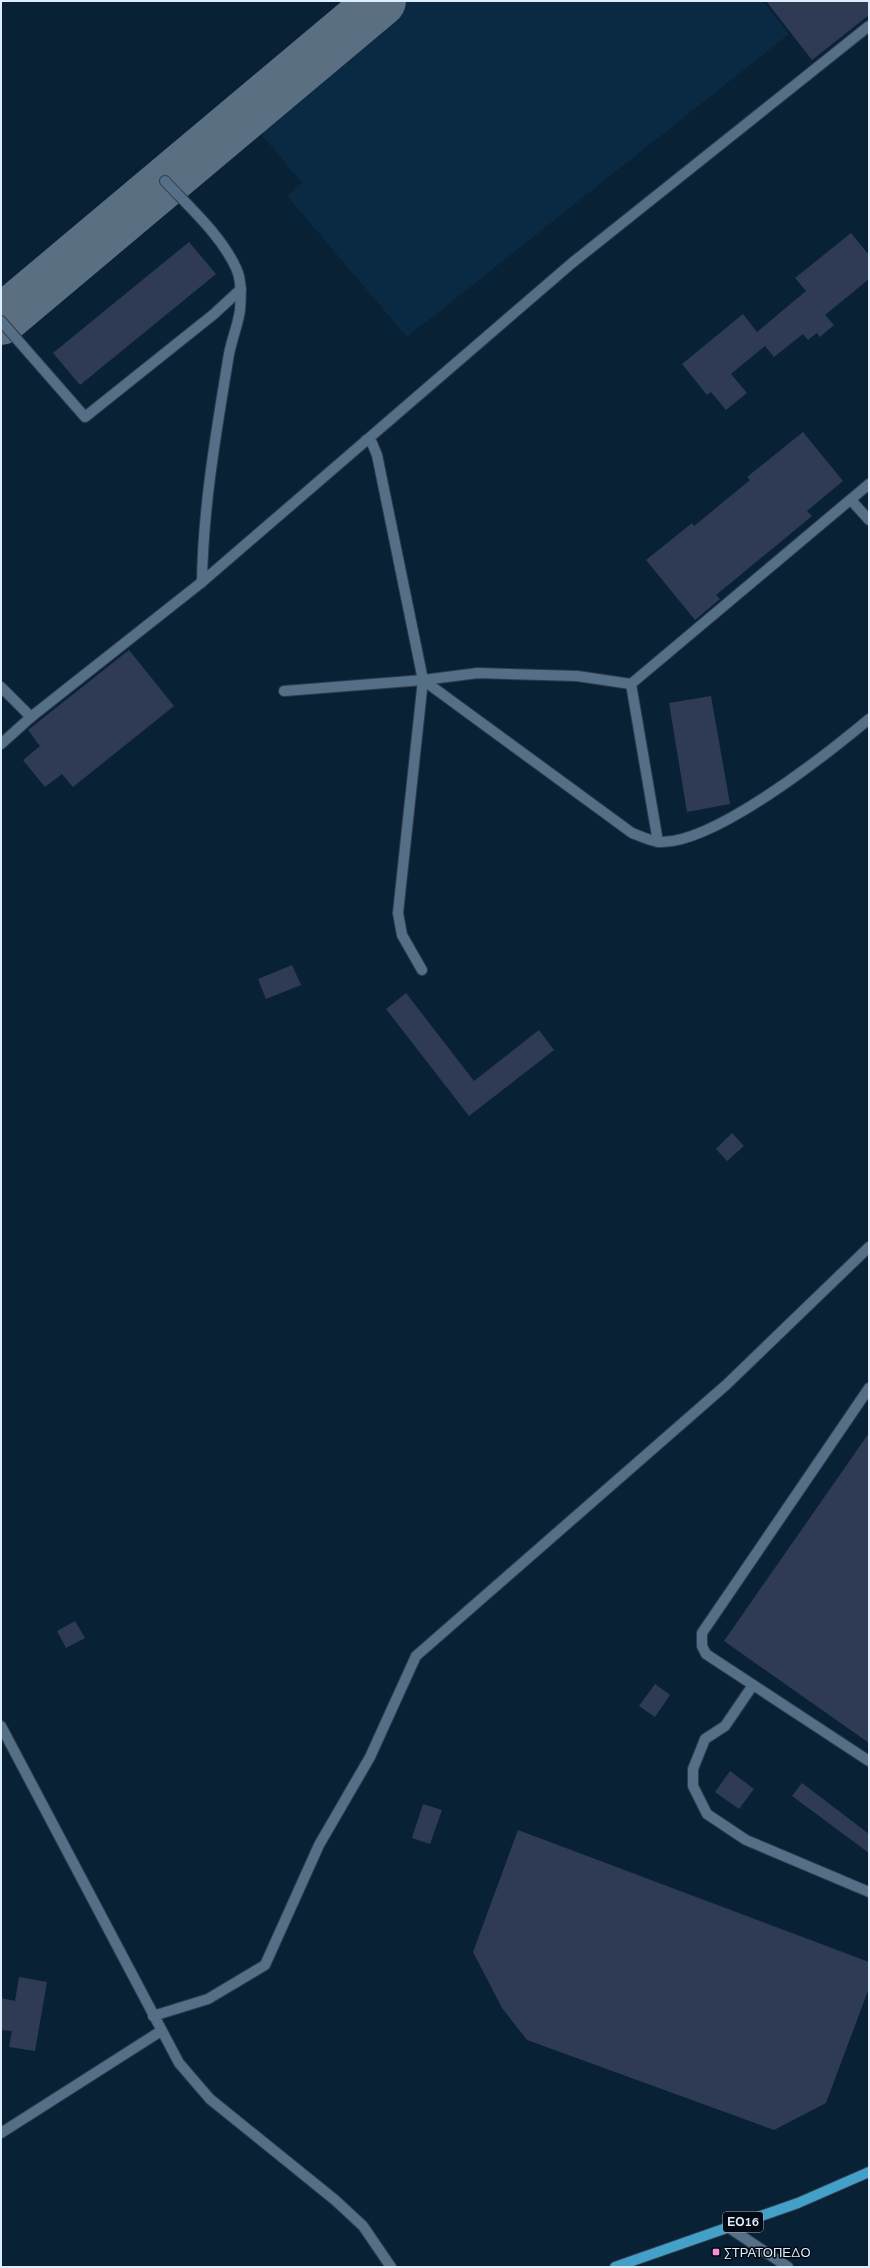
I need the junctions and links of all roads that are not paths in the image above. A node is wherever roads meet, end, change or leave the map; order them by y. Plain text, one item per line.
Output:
1 (869, 26) edge
2 (165, 182) dead end
3 (241, 289) junction
4 (1, 321) edge
5 (366, 440) junction
6 (869, 484) edge
7 (851, 500) junction
8 (869, 520) edge
9 (202, 582) junction
10 (423, 680) junction
11 (630, 684) junction
12 (1, 687) edge
13 (284, 691) dead end
14 (30, 716) junction
15 (869, 719) edge
16 (1, 744) edge
17 (658, 842) junction
18 (422, 970) dead end
19 (869, 1247) edge
20 (869, 1388) edge
21 (753, 1685) junction
22 (1, 1726) edge
23 (869, 1761) edge
24 (869, 1892) edge
25 (153, 2016) junction
26 (161, 2031) junction
27 (1, 2133) edge
28 (869, 2172) edge
29 (728, 2227) junction
30 (391, 2267) edge
31 (615, 2267) edge
32 (788, 2267) edge

1 - 5 street
2 - 3 street
3 - 4 street
3 - 9 street
5 - 9 street
5 - 10 street
6 - 7 street
7 - 8 street
7 - 11 street
9 - 14 street
10 - 11 street
10 - 13 street
10 - 17 street
10 - 18 street
11 - 17 street
12 - 14 street
14 - 16 street
15 - 17 street
19 - 25 street
20 - 21 street
21 - 23 street
21 - 24 street
22 - 25 street
25 - 26 street
26 - 27 street
26 - 30 street
28 - 29 main road, ΕΟ16
29 - 31 main road, ΕΟ16
29 - 32 street

